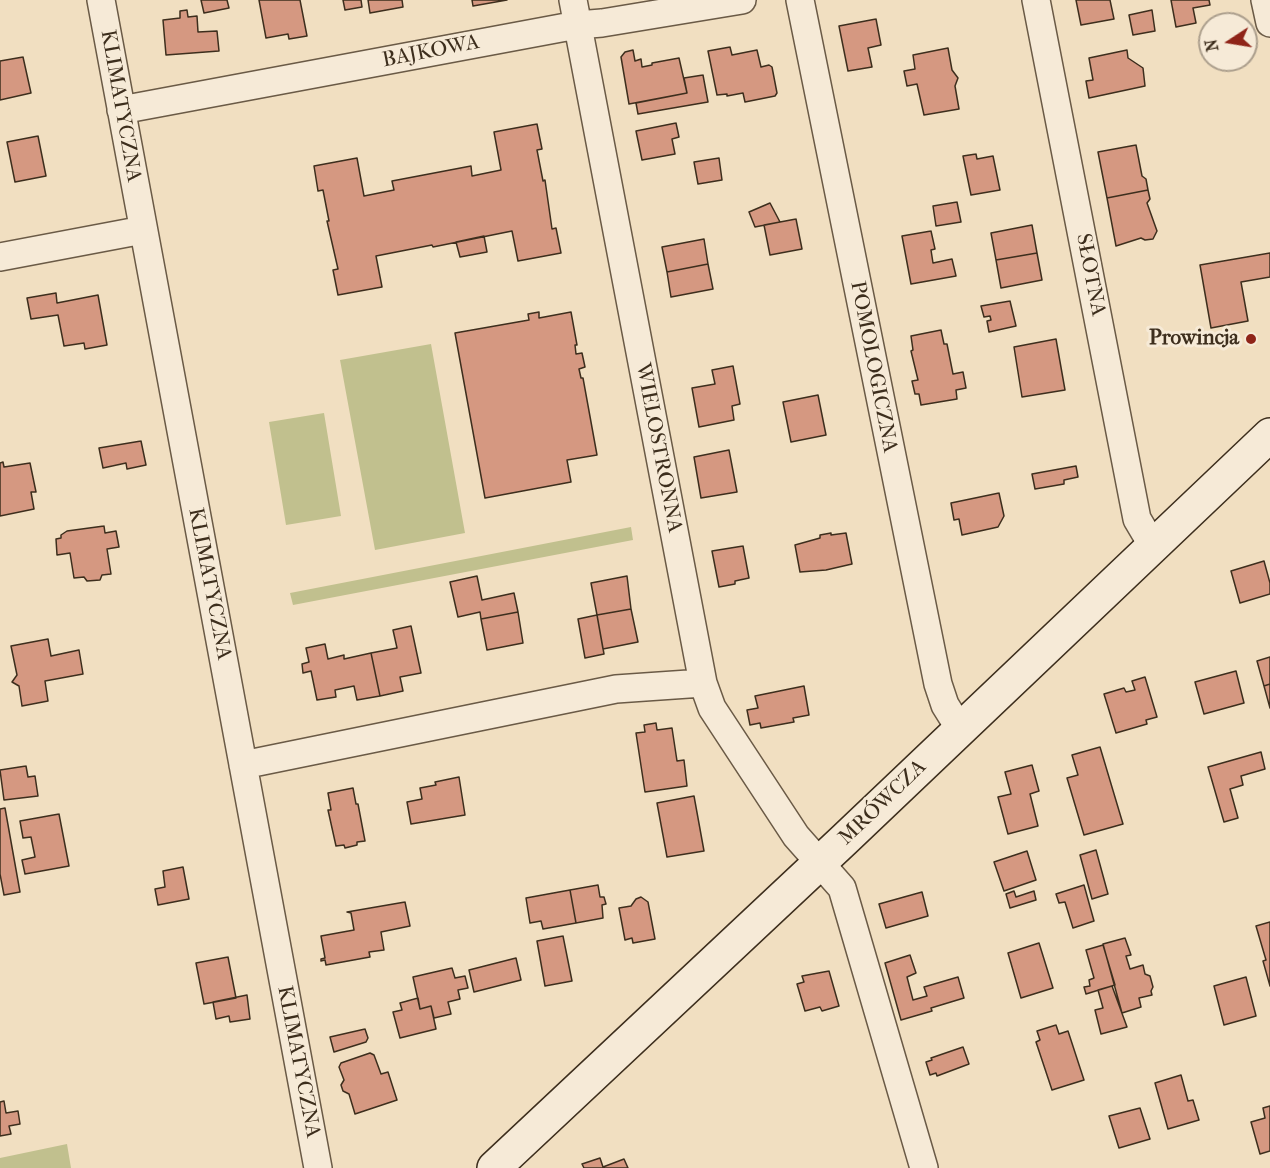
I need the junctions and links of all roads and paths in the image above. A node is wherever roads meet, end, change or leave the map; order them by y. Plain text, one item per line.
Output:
1 (101, 0) edge
2 (741, 0) edge
3 (800, 0) edge
4 (1036, 0) edge
5 (1265, 0) edge
6 (575, 12) edge
7 (1270, 23) edge
8 (121, 110) junction
9 (143, 230) junction
10 (0, 256) edge
11 (1268, 443) edge
12 (1153, 546) junction
13 (703, 683) junction
14 (960, 729) junction
15 (243, 765) junction
16 (819, 864) junction
17 (318, 1168) edge
18 (494, 1168) edge
19 (924, 1168) edge

1 - 8 street, KLIMATYCZNA
2 - 6 street, BAJKOWA
3 - 14 street, POMOLOGICZNA
4 - 12 street, SŁOTNA
5 - 7 street
6 - 8 street, BAJKOWA
6 - 13 street, WIELOSTRONNA
8 - 9 street, KLIMATYCZNA
9 - 10 street
9 - 15 street, KLIMATYCZNA
11 - 12 street, MRÓWCZA
12 - 14 street, MRÓWCZA
13 - 15 street
13 - 16 street, WIELOSTRONNA
14 - 16 street, MRÓWCZA
15 - 17 street, KLIMATYCZNA
16 - 18 street, MRÓWCZA
16 - 19 street, WIELOSTRONNA

